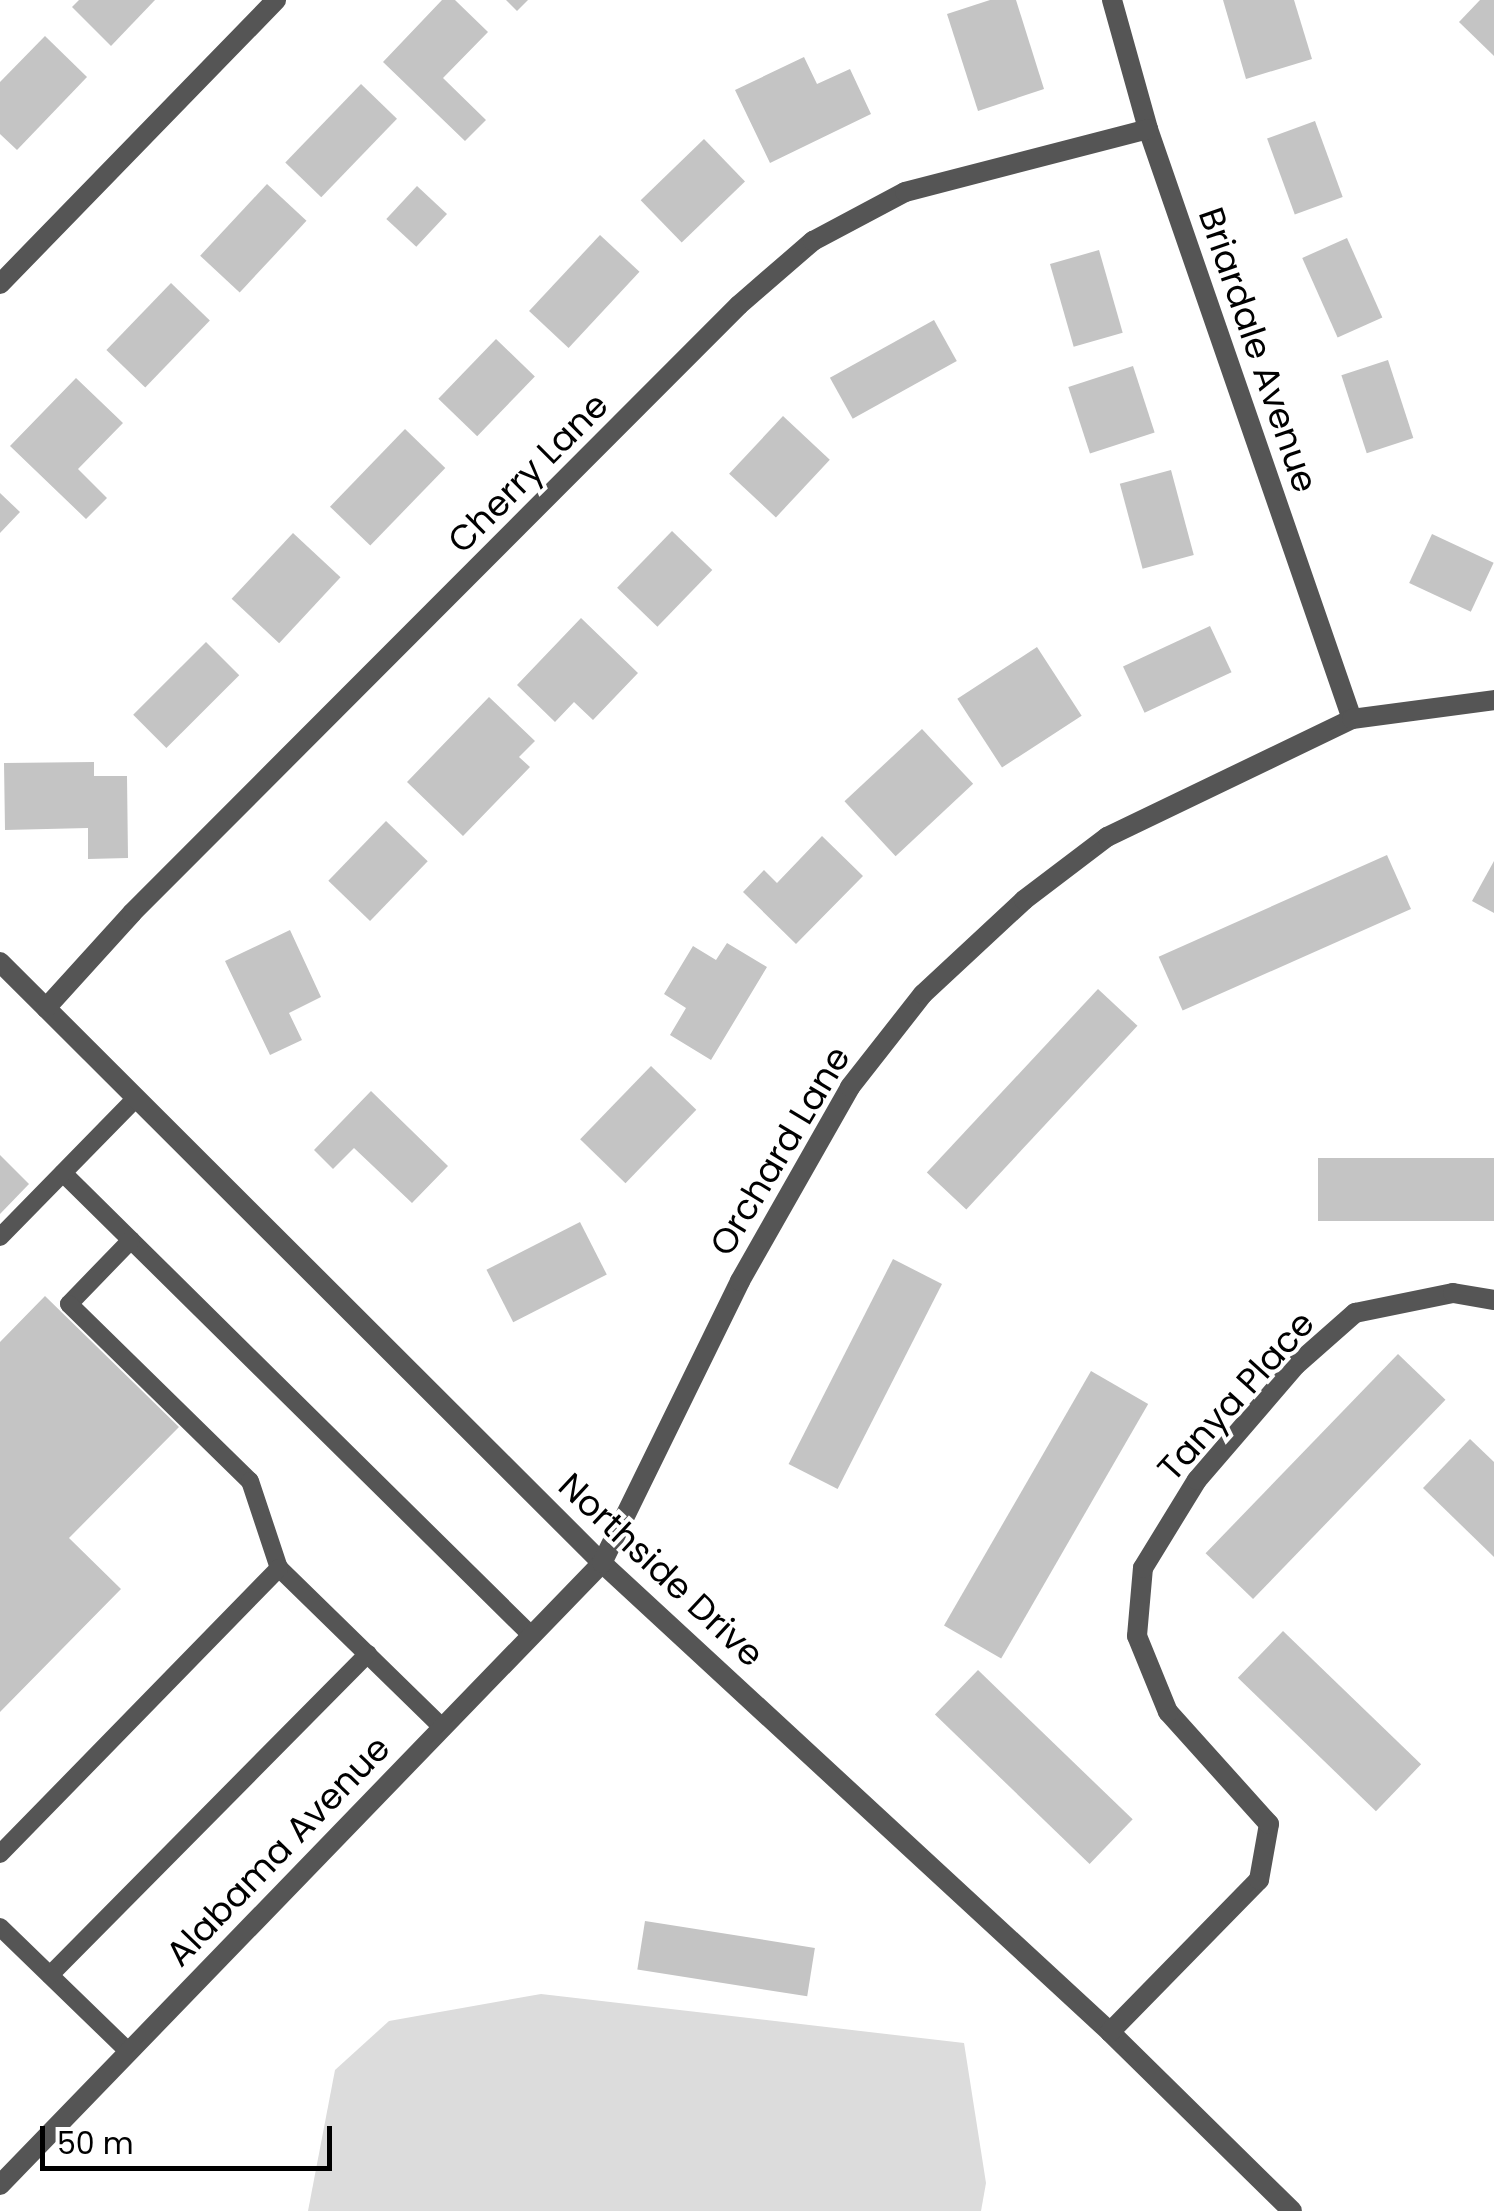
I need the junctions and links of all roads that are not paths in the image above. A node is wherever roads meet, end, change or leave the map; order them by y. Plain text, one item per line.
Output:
1 (276, 0) edge
2 (1112, 0) edge
3 (1148, 129) junction
4 (0, 284) edge
5 (1494, 700) edge
6 (1352, 719) junction
7 (0, 962) edge
8 (46, 1008) junction
9 (136, 1098) junction
10 (63, 1173) junction
11 (0, 1237) edge
12 (131, 1240) junction
13 (1494, 1300) edge
14 (602, 1563) junction
15 (279, 1568) junction
16 (532, 1636) junction
17 (368, 1654) junction
18 (443, 1728) junction
19 (0, 1854) edge
20 (0, 1927) edge
21 (50, 1975) junction
22 (1110, 2032) junction
23 (129, 2052) junction
24 (0, 2185) edge
25 (1292, 2211) edge

1 - 4 street
2 - 3 street, Briardale Avenue
3 - 6 street, Briardale Avenue
3 - 8 street, Cherry Lane
5 - 6 street, Orchard Lane
6 - 14 street, Orchard Lane
7 - 8 street, Northside Drive
8 - 9 street, Northside Drive
9 - 10 lane
9 - 14 street, Northside Drive
10 - 11 lane
10 - 12 lane
12 - 15 lane
12 - 16 lane
13 - 22 street, Tanya Place
14 - 16 street, Alabama Avenue
14 - 22 street, Northside Drive
15 - 17 lane
15 - 19 lane
16 - 18 street, Alabama Avenue
17 - 18 lane
17 - 21 lane
18 - 23 street, Alabama Avenue
20 - 21 lane
21 - 23 lane
22 - 25 street, Northside Drive
23 - 24 street, Alabama Avenue

